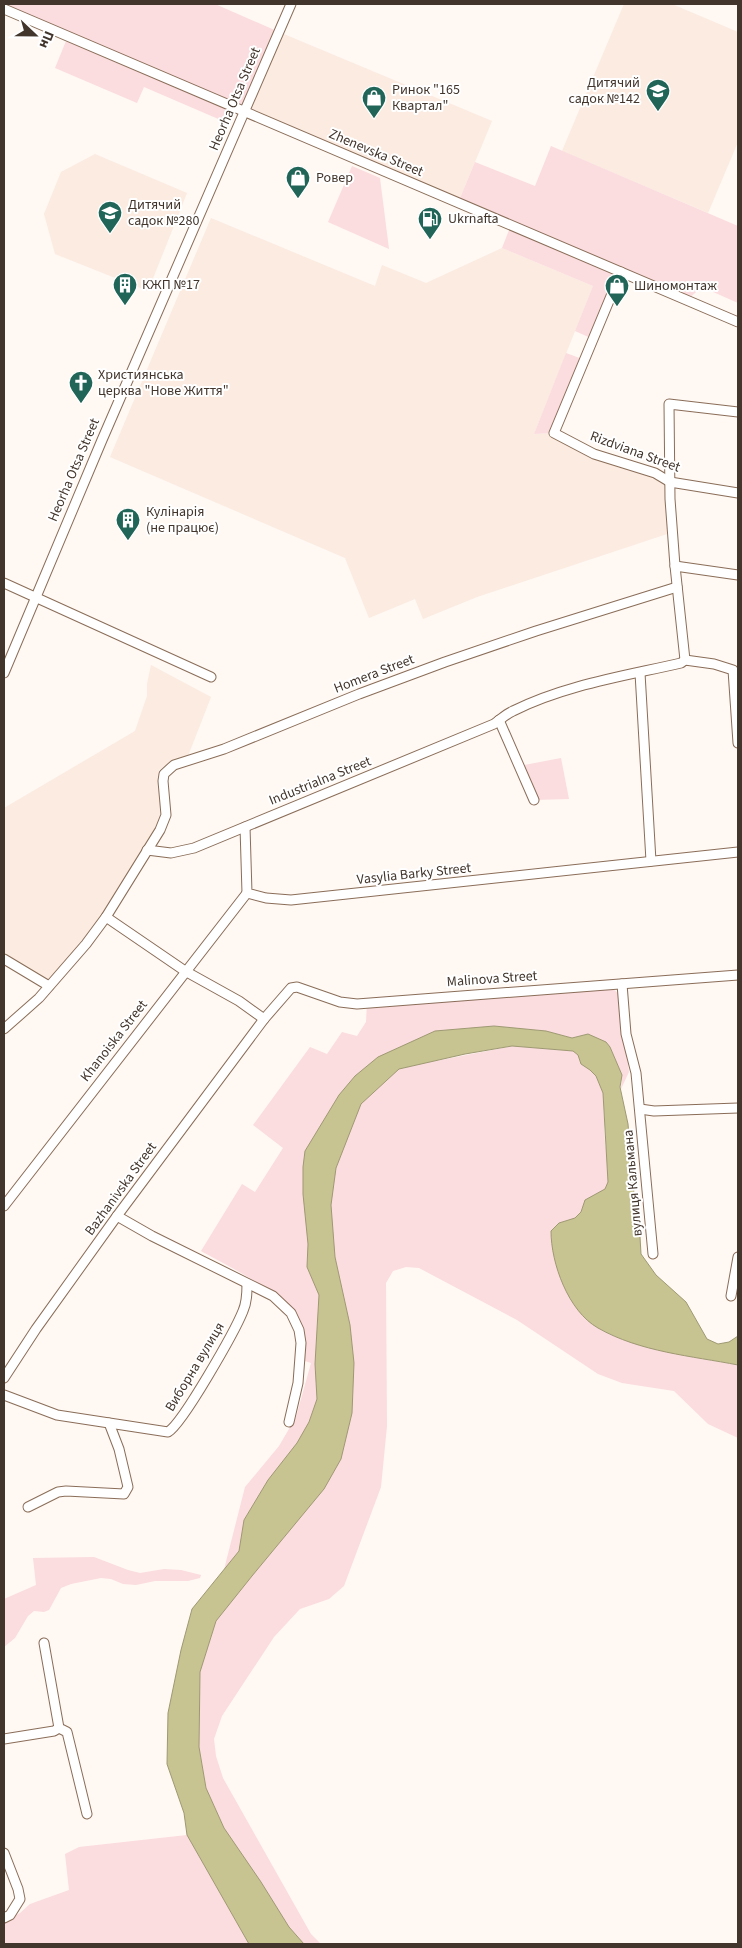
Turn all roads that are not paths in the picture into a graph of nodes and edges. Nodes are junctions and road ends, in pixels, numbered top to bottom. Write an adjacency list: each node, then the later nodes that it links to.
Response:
1 (291, 4): 3 (street, Heorha Otsa Street)
2 (4, 9): 3 (street, Zhenevska Street)
3 (245, 112): 4 (street, Zhenevska Street); 13 (street, Heorha Otsa Street)
4 (621, 272): 5 (street, Zhenevska Street); 7 (street, Rizdviana Street)
5 (738, 322)
6 (738, 412): 7 (street)
7 (670, 482): 8 (street, Rizdviana Street); 9 (street)
8 (738, 493)
9 (675, 566): 10 (street); 12 (street)
10 (738, 575)
11 (4, 583): 13 (street)
12 (677, 587): 14 (street); 23 (street, Homera Street)
13 (36, 598): 16 (street, Heorha Otsa Street); 18 (street)
14 (685, 660): 15 (street, Industrialna Street); 17 (street, Industrialna Street)
15 (736, 670): 20 (street, Industrialna Street)
16 (4, 673)
17 (640, 673): 19 (street, Industrialna Street); 25 (street)
18 (210, 678)
19 (500, 720): 21 (street); 22 (street, Industrialna Street)
20 (738, 743)
21 (534, 800)
22 (245, 826): 23 (street, Industrialna Street); 26 (street)
23 (148, 850): 27 (street)
24 (738, 852): 25 (street, Vasylia Barky Street)
25 (651, 861): 26 (street, Vasylia Barky Street)
26 (247, 893): 29 (street, Khanoiska Street)
27 (106, 918): 29 (street); 32 (street)
28 (4, 959): 32 (street)
29 (184, 971): 33 (street); 37 (street, Khanoiska Street)
30 (738, 975): 31 (street, Malinova Street)
31 (622, 984): 33 (street, Malinova Street); 35 (street, вулиця Кальмана)
32 (49, 986): 34 (street)
33 (264, 1019): 38 (street, Bazhanivska Street)
34 (4, 1029)
35 (640, 1108): 36 (street); 39 (street, вулиця Кальмана)
36 (738, 1108)
37 (4, 1206)
38 (117, 1216): 41 (street); 43 (street, Bazhanivska Street)
39 (653, 1254)
40 (738, 1257): 42 (street)
41 (247, 1284): 45 (street); 46 (street, Виборна вулиця)
42 (731, 1296)
43 (4, 1378)
44 (4, 1395): 46 (street, Виборна вулиця)
45 (289, 1422)
46 (109, 1423): 47 (street)
47 (28, 1507)
48 (44, 1643): 49 (street)
49 (59, 1728): 50 (street); 51 (street)
50 (4, 1739)
51 (87, 1814)
52 (4, 1853): 53 (street)
53 (4, 1918)

